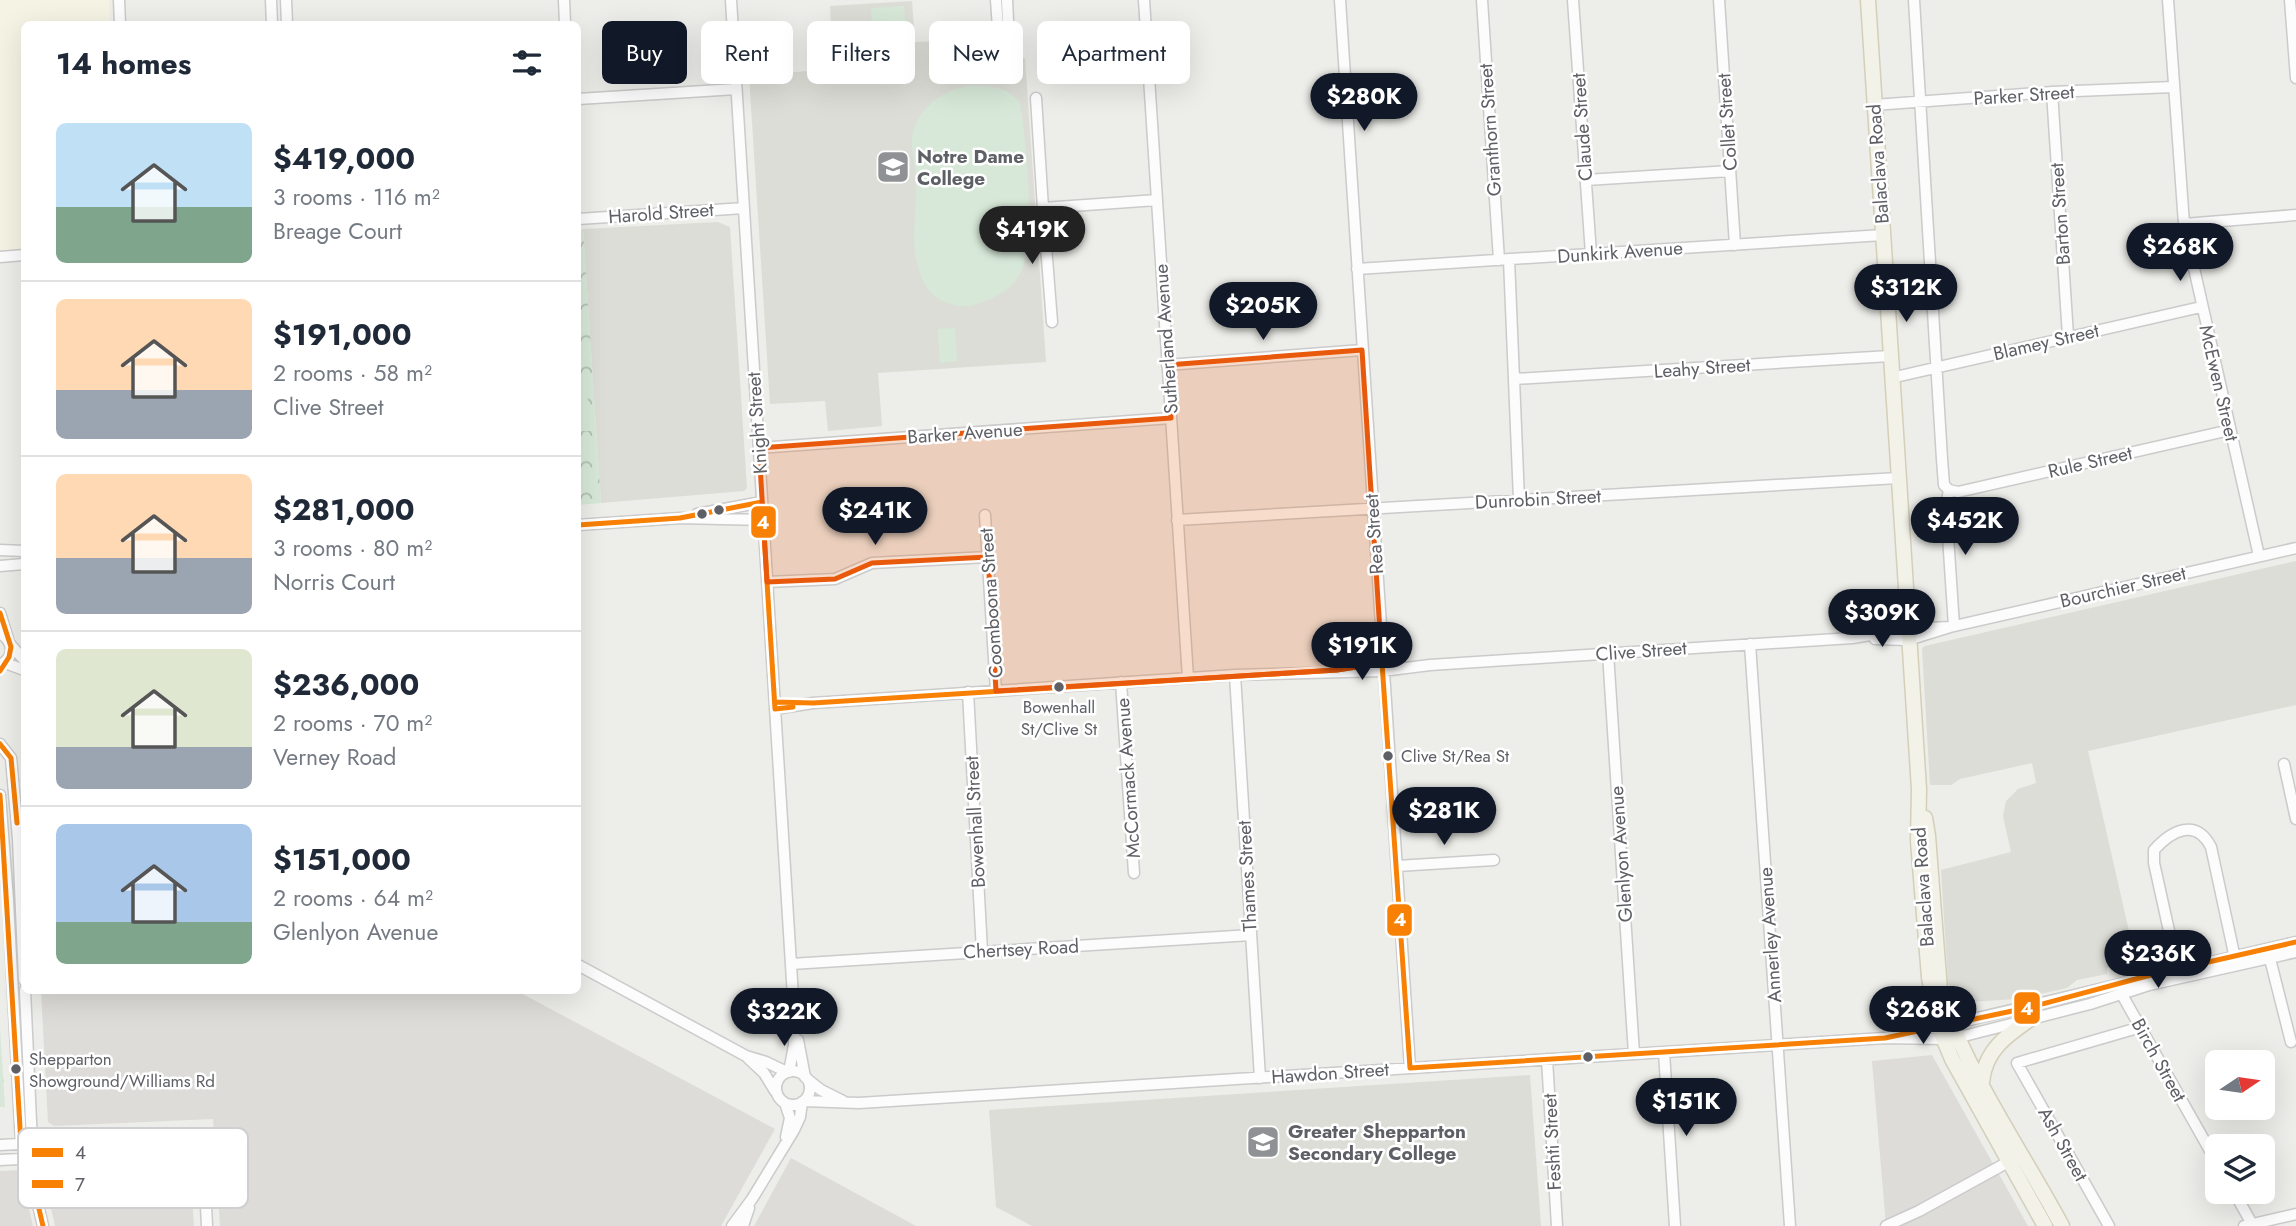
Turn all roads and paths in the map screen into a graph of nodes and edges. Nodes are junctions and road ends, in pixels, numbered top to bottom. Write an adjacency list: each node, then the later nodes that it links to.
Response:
1 (119, 0): 17 (street)
2 (271, 0): 18 (street)
3 (286, 0): 19 (street)
4 (564, 0): 20 (street)
5 (731, 0): 23 (street, Knight Street)
6 (996, 0): 7 (street)
7 (1007, 0)
8 (1143, 0): 31 (street, Sutherland Avenue)
9 (1340, 0): 43 (street, Rea Street)
10 (1482, 0): 42 (street, Granthorn Street)
11 (1573, 0): 30 (street, Claude Street)
12 (1719, 0): 29 (street, Collet Street)
13 (1868, 0): 28 (main road, Balaclava Road)
14 (1914, 0): 27 (street)
15 (2168, 0): 22 (street, McEwen Street)
16 (2290, 0): 21 (street)
17 (120, 21)
18 (272, 21)
19 (287, 21)
20 (565, 21)
21 (2296, 78)
22 (2173, 87): 24 (street, Parker Street); 36 (street, McEwen Street)
23 (736, 89): 26 (street); 32 (street, Knight Street)
24 (2052, 92): 27 (street, Parker Street); 46 (street, Barton Street)
25 (1035, 98): 33 (street)
26 (581, 99)
27 (1921, 102): 28 (street, Parker Street); 50 (street)
28 (1874, 105): 37 (main road, Balaclava Road)
29 (1730, 171): 30 (street); 38 (street, Collet Street)
30 (1586, 180): 39 (street, Claude Street)
31 (1157, 200): 33 (street); 49 (street, Sutherland Avenue)
32 (744, 208): 35 (street, Harold Street); 55 (street, Knight Street)
33 (1044, 208): 45 (street)
34 (2296, 215): 36 (street)
35 (581, 219)
36 (2184, 225): 44 (street, McEwen Street)
37 (1883, 235): 38 (street, Dunkirk Avenue); 48 (main road, Balaclava Road)
38 (1735, 245): 39 (street, Dunkirk Avenue)
39 (1591, 254): 42 (street, Dunkirk Avenue)
40 (21, 255): 41 (street)
41 (0, 257)
42 (1504, 259): 43 (street, Dunkirk Avenue); 52 (street, Granthorn Street)
43 (1357, 269): 47 (street, Rea Street)
44 (2201, 307): 46 (street, Blamey Street); 54 (street, McEwen Street)
45 (1052, 322)
46 (2068, 336): 50 (street, Blamey Street)
47 (1362, 350): 49 (street); 60 (street, Rea Street)
48 (1890, 356): 51 (main road, Balaclava Road); 52 (street, Leahy Street)
49 (1167, 365): 53 (street, Sutherland Avenue)
50 (1936, 369): 51 (street, Blamey Street); 57 (street)
51 (1891, 378): 56 (main road, Balaclava Road)
52 (1514, 380): 58 (street, Granthorn Street)
53 (1171, 418): 55 (street, Barker Avenue); 64 (street, Sutherland Avenue)
54 (2230, 430): 57 (street, Rule Street); 69 (street, McEwen Street)
55 (759, 449): 59 (street, Knight Street)
56 (1898, 478): 58 (street, Dunrobin Street); 76 (main road, Balaclava Road)
57 (1949, 491): 75 (street)
58 (1519, 500): 60 (street, Dunrobin Street)
59 (762, 502): 62 (street); 63 (street, Knight Street)
60 (1372, 508): 64 (street, Dunrobin Street); 82 (street, Rea Street)
61 (985, 515): 70 (street, Coomboona Street)
62 (680, 518): 63 (street); 65 (street)
63 (763, 520): 73 (street, Knight Street)
64 (1178, 520): 85 (street, Sutherland Avenue)
65 (581, 525)
66 (2296, 548): 69 (street, Bourchier Street)
67 (0, 550): 68 (street)
68 (21, 551)
69 (2259, 556): 75 (street, Bourchier Street)
70 (988, 557): 73 (street); 87 (street, Coomboona Street)
71 (21, 564): 72 (street)
72 (0, 566)
73 (767, 582): 89 (street, Knight Street)
74 (0, 613): 77 (street)
75 (1952, 627): 76 (street, Bourchier Street)
76 (1908, 634): 78 (street, Clive Street); 92 (main road, Balaclava Road)
77 (6, 639): 80 (street); 81 (street)
78 (1750, 644): 79 (street, Clive Street); 117 (street, Annerley Avenue)
79 (1608, 653): 82 (street, Clive Street); 119 (street, Glenlyon Avenue)
80 (21, 656)
81 (2, 666): 83 (street)
82 (1382, 667): 84 (street, Clive Street); 96 (street, Rea Street)
83 (21, 669)
84 (1235, 675): 85 (street, Clive Street); 99 (street, Thames Street)
85 (1188, 678): 86 (street, Clive Street)
86 (1121, 682): 87 (street, Clive Street); 97 (street, McCormack Avenue)
87 (996, 691): 88 (street, Clive Street)
88 (968, 692): 89 (street, Clive Street); 101 (street, Bowenhall Street)
89 (775, 706): 105 (street, Knight Street)
90 (0, 744): 98 (street)
91 (2284, 764): 94 (street)
92 (1919, 789): 112 (main road, Balaclava Road); 114 (main road, Balaclava Road)
93 (0, 795): 130 (street)
94 (2296, 819)
95 (1494, 860): 96 (street)
96 (1396, 866): 122 (street, Rea Street)
97 (1134, 873)
98 (21, 910)
99 (1251, 935): 101 (street, Chertsey Road); 125 (street, Thames Street)
100 (2296, 942): 103 (street)
101 (982, 951): 105 (street, Chertsey Road)
102 (2296, 952): 103 (street)
103 (2269, 953): 104 (street); 116 (street)
104 (2235, 961): 107 (street); 107 (street)
105 (791, 964): 110 (street, Knight Street)
106 (581, 967): 120 (street)
107 (2179, 974): 108 (street, Hawdon Street); 112 (street, Hawdon Street)
108 (2121, 993): 111 (street, Hawdon Street); 113 (street, Birch Street)
109 (25, 994): 131 (street)
110 (794, 1013): 123 (street, Knight Street); 124 (street, Knight Street)
111 (2032, 1018): 115 (street, Hawdon Street); 126 (main road)
112 (1953, 1023): 114 (street, Hawdon Street); 115 (main road, Balaclava Road)
113 (2141, 1027): 132 (street, Birch Street); 155 (street, Ash Street)
114 (1941, 1033): 115 (street, Hawdon Street); 117 (street, Hawdon Street); 138 (main road, Balaclava Road)
115 (1960, 1037): 126 (main road, Balaclava Road)
116 (2291, 1042)
117 (1777, 1045): 118 (street, Hawdon Street); 151 (street, Annerley Avenue)
118 (1664, 1052): 119 (street, Hawdon Street); 150 (street)
119 (1634, 1054): 121 (street, Hawdon Street)
120 (746, 1056): 123 (street); 127 (street)
121 (1547, 1059): 122 (street, Hawdon Street); 149 (street, Feshti Street)
122 (1410, 1068): 125 (street, Hawdon Street)
123 (788, 1072): 124 (street); 127 (street)
124 (806, 1078): 128 (street); 129 (street, Hawdon Street)
125 (1260, 1078): 129 (street, Hawdon Street)
126 (1982, 1082): 154 (main road, Balaclava Road)
127 (782, 1100): 128 (street); 135 (street)
128 (803, 1101): 129 (street, Hawdon Street); 135 (street)
129 (859, 1103)
130 (25, 1128)
131 (26, 1128)
132 (2205, 1142)
133 (18, 1144): 134 (street)
134 (0, 1145)
135 (781, 1149): 139 (street)
136 (18, 1159): 137 (street)
137 (0, 1160)
138 (2010, 1161): 152 (street); 153 (main road, Balaclava Road)
139 (752, 1199): 147 (street); 148 (street)
140 (2239, 1204): 144 (street)
141 (39, 1208): 145 (street)
142 (207, 1208): 146 (street)
143 (2296, 1214): 144 (street)
144 (2248, 1225)
145 (43, 1226)
146 (208, 1226)
147 (732, 1226)
148 (743, 1226)
149 (1557, 1226)
150 (1675, 1226)
151 (1790, 1226)
152 (1886, 1226)
153 (2045, 1226)
154 (2062, 1226)
155 (2109, 1226)

